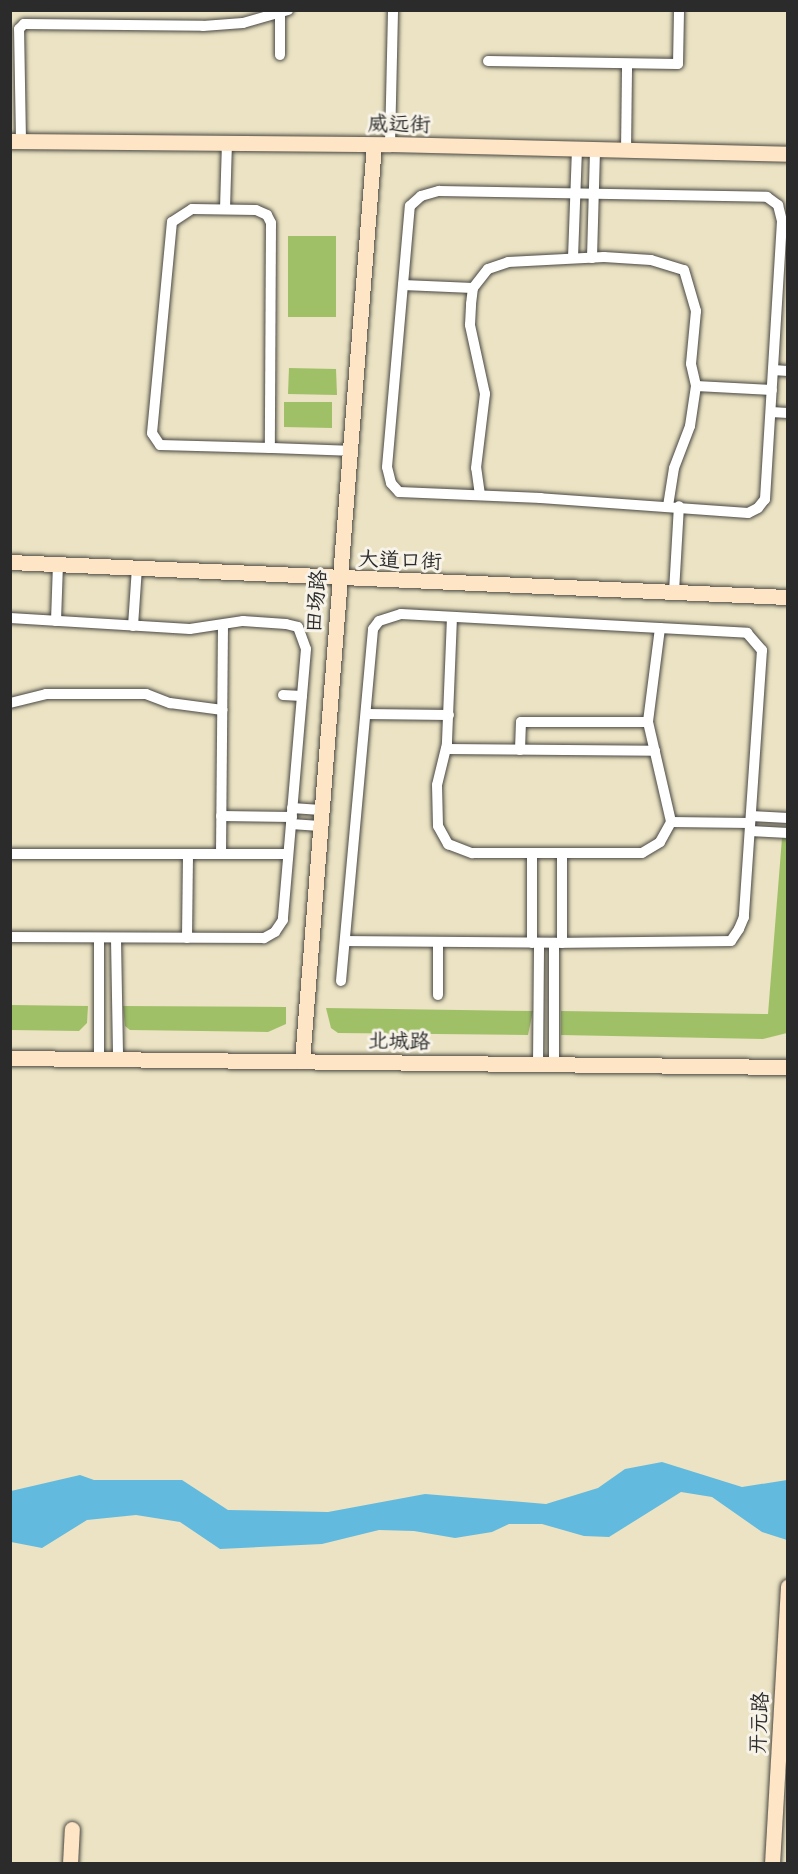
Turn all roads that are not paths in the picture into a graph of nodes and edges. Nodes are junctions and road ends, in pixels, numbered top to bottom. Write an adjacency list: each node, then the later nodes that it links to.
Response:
1 (393, 10): 9 (street)
2 (679, 10): 6 (street)
3 (284, 12): 4 (street); 7 (street)
4 (280, 55)
5 (489, 61): 6 (street)
6 (627, 64): 12 (street)
7 (16, 141): 8 (street, 威远街)
8 (227, 143): 9 (street, 威远街); 16 (street)
9 (382, 144): 10 (street, 威远街); 28 (street, 田场路)
10 (577, 150): 11 (street, 威远街); 14 (street)
11 (595, 151): 12 (street, 威远街); 15 (street)
12 (626, 152): 13 (street, 威远街)
13 (788, 154)
14 (575, 193): 15 (street); 17 (street); 19 (street)
15 (592, 193): 18 (street); 21 (street)
16 (225, 209): 27 (street); 27 (street)
17 (573, 258): 18 (street); 20 (street)
18 (592, 258): 23 (street)
19 (403, 285): 20 (street); 29 (street)
20 (473, 288): 29 (street)
21 (773, 370): 22 (street); 24 (street)
22 (788, 371)
23 (696, 386): 24 (street); 30 (street)
24 (772, 390): 25 (street)
25 (771, 412): 26 (street); 30 (street)
26 (788, 413)
27 (270, 448): 28 (street)
28 (350, 451): 34 (street, 田场路)
29 (480, 495): 30 (street)
30 (673, 506): 35 (street)
31 (10, 562): 32 (street, 大道口街)
32 (58, 564): 33 (street, 大道口街); 39 (street)
33 (137, 568): 34 (street, 大道口街); 41 (street)
34 (339, 579): 35 (street, 大道口街); 53 (street, 田场路)
35 (674, 592): 36 (street, 大道口街)
36 (788, 597)
37 (452, 617): 42 (street); 47 (street); 48 (street)
38 (10, 618): 39 (street)
39 (56, 621): 41 (street)
40 (224, 625): 41 (street); 44 (street); 46 (street)
41 (133, 626)
42 (660, 628): 49 (street); 58 (street)
43 (284, 695): 44 (street)
44 (302, 696): 55 (street)
45 (10, 703): 46 (street)
46 (223, 710): 54 (street)
47 (366, 714): 48 (street); 71 (street)
48 (450, 715): 50 (street)
49 (648, 722): 51 (street); 52 (street)
50 (446, 749): 51 (street); 61 (street)
51 (520, 750): 52 (street)
52 (655, 752): 57 (street)
53 (321, 810): 55 (street); 59 (street, 田场路)
54 (221, 816): 55 (street); 65 (street)
55 (292, 816): 59 (street); 66 (street)
56 (788, 818): 58 (street)
57 (671, 822): 58 (street); 62 (street)
58 (750, 824): 60 (street); 74 (street)
59 (320, 826): 80 (street, 田场路)
60 (788, 832)
61 (532, 853): 62 (street); 73 (street)
62 (562, 853): 74 (street)
63 (10, 854): 64 (street)
64 (188, 854): 65 (street); 68 (street)
65 (221, 854): 66 (street)
66 (288, 854): 68 (street)
67 (10, 937): 69 (street)
68 (187, 938): 70 (street)
69 (99, 939): 70 (street); 78 (street)
70 (116, 939): 79 (street)
71 (345, 940): 72 (street); 75 (street)
72 (438, 942): 73 (street); 76 (street)
73 (536, 943): 74 (street); 81 (street)
74 (558, 943): 82 (street)
75 (341, 981)
76 (438, 995)
77 (10, 1058): 78 (street, 北城路)
78 (99, 1059): 79 (street, 北城路)
79 (118, 1059): 80 (street, 北城路)
80 (302, 1061): 81 (street, 北城路)
81 (538, 1064): 82 (street, 北城路)
82 (554, 1064): 83 (street, 北城路)
83 (788, 1067)
84 (788, 1586): 87 (street, 开元路)
85 (72, 1829): 86 (street)
86 (70, 1863)
87 (772, 1863)

